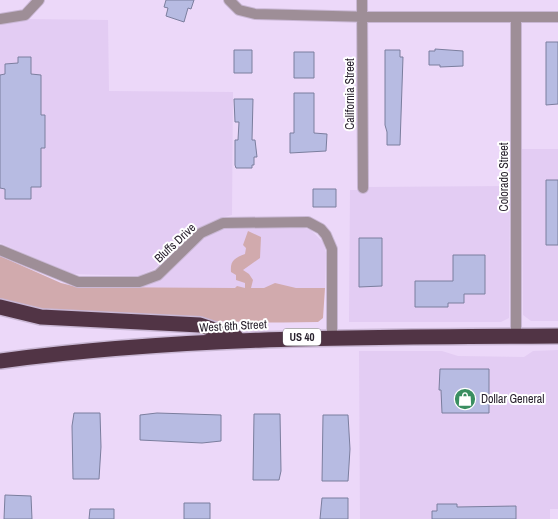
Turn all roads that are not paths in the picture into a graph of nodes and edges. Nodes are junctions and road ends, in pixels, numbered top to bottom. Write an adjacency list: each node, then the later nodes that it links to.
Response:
1 (39, 0): 7 (street)
2 (228, 0): 4 (street)
3 (362, 0): 4 (street, California Street)
4 (362, 17): 5 (street); 8 (street, California Street)
5 (516, 17): 6 (street); 12 (street, Colorado Street)
6 (558, 17)
7 (0, 19)
8 (363, 188)
9 (0, 250): 11 (street, Bluffs Drive)
10 (0, 308): 14 (highway)
11 (332, 336): 12 (highway, West 6th Street / US 40); 14 (highway, West 6th Street / US 40)
12 (516, 336): 13 (highway, West 6th Street / US 40)
13 (558, 336)
14 (244, 340): 15 (highway, West 6th Street / US 40)
15 (0, 361)

